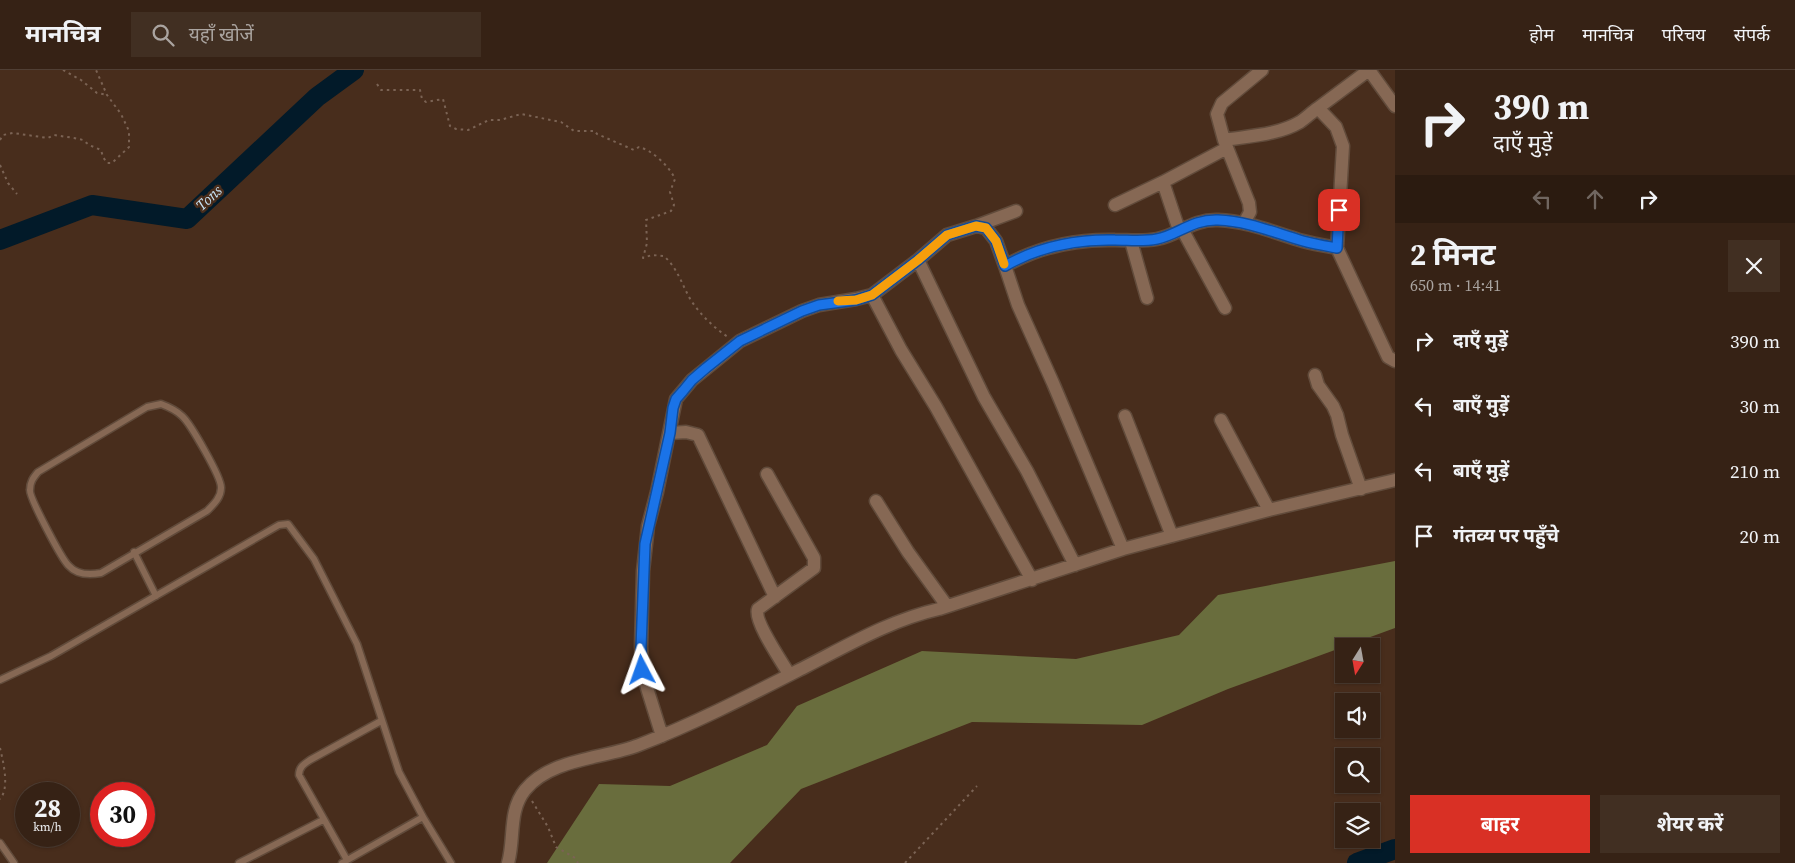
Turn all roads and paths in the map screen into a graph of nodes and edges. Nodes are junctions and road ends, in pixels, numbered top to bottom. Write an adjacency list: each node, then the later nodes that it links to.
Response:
1 (63, 70): 6 (path)
2 (96, 70): 6 (path)
3 (1262, 70): 10 (street)
4 (1369, 70): 7 (street); 8 (street)
5 (377, 84): 26 (path)
6 (107, 94): 9 (path)
7 (1395, 106)
8 (1318, 108): 10 (street); 20 (street)
9 (0, 140)
10 (1226, 144): 12 (street); 16 (street)
11 (0, 165): 13 (path)
12 (1163, 182): 14 (street); 18 (street)
13 (17, 194)
14 (1114, 205)
15 (1016, 211): 17 (street)
16 (1244, 223): 18 (street); 20 (street)
17 (976, 226): 21 (street); 22 (street)
18 (1180, 230): 19 (street); 25 (street)
19 (1131, 241): 22 (street); 24 (street)
20 (1337, 248): 27 (street)
21 (918, 260): 23 (street); 40 (street)
22 (1005, 266): 38 (street)
23 (872, 295): 26 (street); 41 (street)
24 (1147, 298)
25 (1225, 308)
26 (740, 341): 31 (street)
27 (1395, 361)
28 (1315, 374): 34 (street)
29 (1125, 416): 37 (street)
30 (1221, 420): 36 (street)
31 (670, 433): 43 (street); 48 (street)
32 (767, 474): 43 (street)
33 (1395, 480): 34 (street)
34 (1361, 488): 36 (street)
35 (876, 501): 44 (street)
36 (1269, 510): 37 (street)
37 (1172, 536): 38 (street)
38 (1123, 549): 40 (street)
39 (134, 552): 39 (lane); 42 (lane)
40 (1075, 565): 41 (street)
41 (1032, 580): 44 (street)
42 (156, 596): 46 (lane); 47 (lane)
43 (775, 598): 45 (street)
44 (947, 606): 45 (street)
45 (788, 674): 48 (street)
46 (0, 680)
47 (381, 721): 53 (lane); 54 (lane)
48 (662, 736): 51 (street)
49 (0, 748): 52 (path)
50 (977, 786): 62 (path)
51 (524, 790): 60 (street); 61 (path)
52 (0, 799)
53 (423, 817): 56 (lane); 59 (lane)
54 (323, 820): 56 (lane); 58 (lane)
55 (0, 843): 57 (lane)
56 (345, 862)
57 (14, 863)
58 (240, 863)
59 (450, 863)
60 (508, 863)
61 (578, 863)
62 (905, 863)

